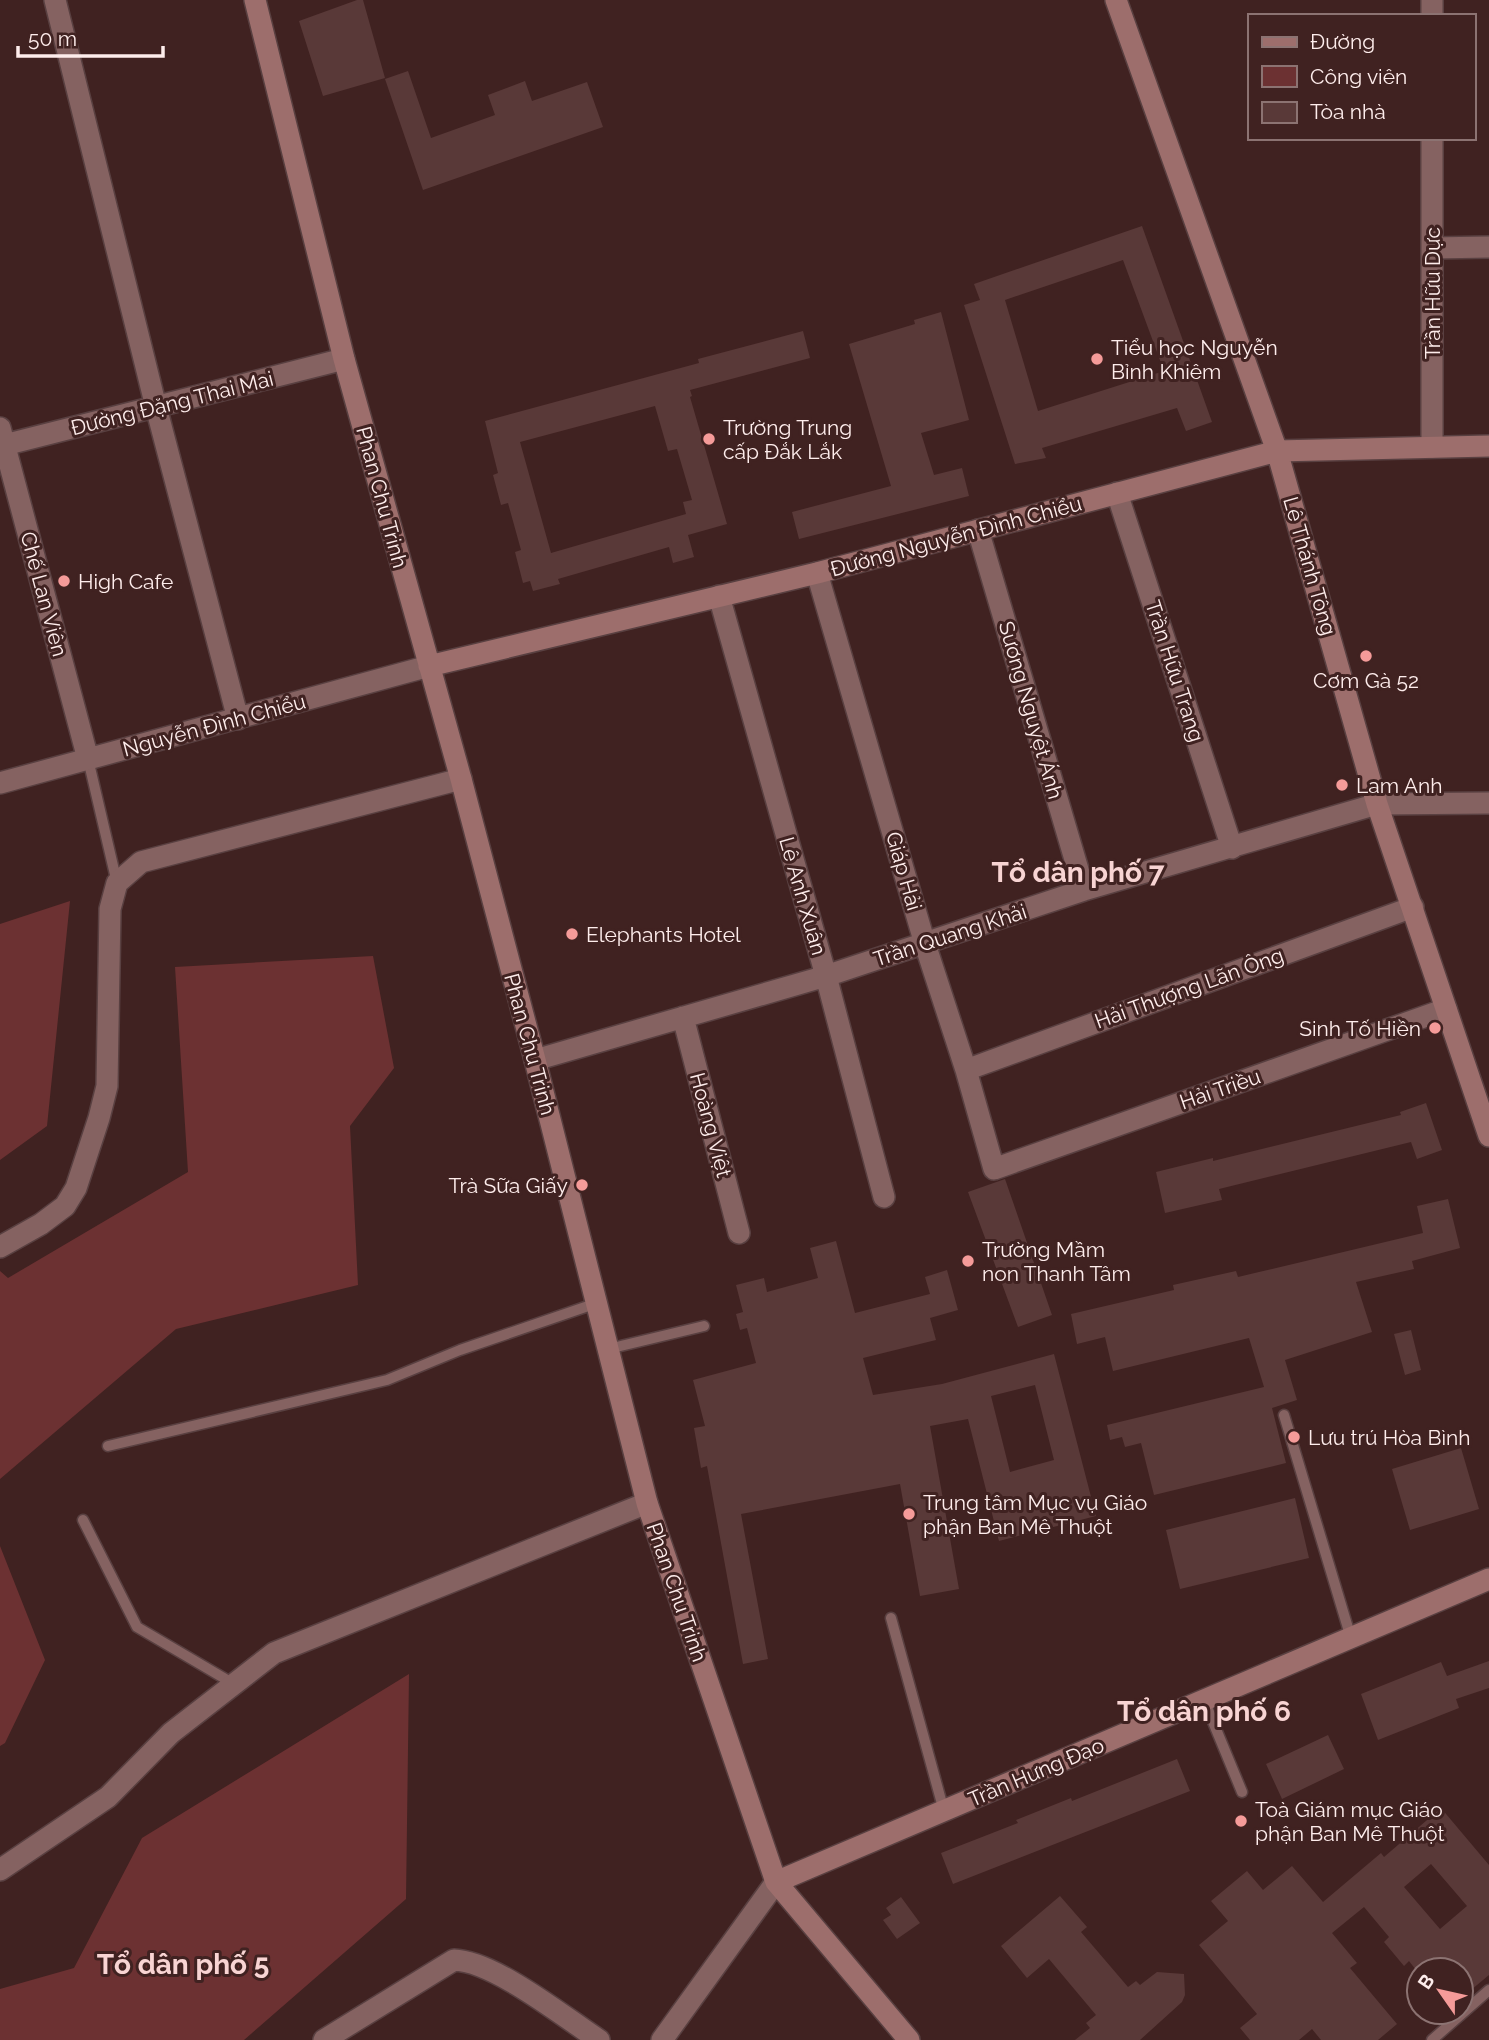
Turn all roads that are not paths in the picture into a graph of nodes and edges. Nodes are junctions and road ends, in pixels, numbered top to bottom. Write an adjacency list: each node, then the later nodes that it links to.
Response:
1 (55, 0): 8 (street)
2 (255, 0): 7 (main road, Phan Chu Trinh)
3 (1116, 0): 12 (main road, Lê Thánh Tông)
4 (1432, 140): 6 (street, Trần Hữu Dực)
5 (1489, 247): 6 (street)
6 (1432, 248): 11 (street, Trần Hữu Dực)
7 (344, 359): 8 (street, Đường Đặng Thai Mai); 17 (main road, Phan Chu Trinh)
8 (156, 407): 9 (street, Đường Đặng Thai Mai); 18 (street)
9 (1, 440): 19 (street, Chế Lan Viên)
10 (1489, 446): 11 (main road, Đường Nguyễn Đình Chiểu)
11 (1432, 447): 12 (main road, Đường Nguyễn Đình Chiểu)
12 (1277, 451): 13 (main road, Đường Nguyễn Đình Chiểu); 23 (main road, Lê Thánh Tông)
13 (1117, 493): 14 (main road, Đường Nguyễn Đình Chiểu); 24 (street, Trần Hữu Trang)
14 (978, 530): 15 (main road, Đường Nguyễn Đình Chiểu); 26 (street, Sương Nguyệt Ánh)
15 (817, 573): 16 (main road, Đường Nguyễn Đình Chiểu); 28 (street, Giáp Hải)
16 (719, 596): 17 (main road, Đường Nguyễn Đình Chiểu); 29 (street, Lê Anh Xuân)
17 (429, 666): 18 (street, Nguyễn Đình Chiểu); 20 (main road, Phan Chu Trinh)
18 (238, 719): 19 (street, Nguyễn Đình Chiểu)
19 (88, 759): 21 (street, Nguyễn Đình Chiểu); 25 (lane)
20 (461, 779): 25 (street); 32 (main road, Phan Chu Trinh)
21 (0, 783)
22 (1489, 803): 23 (street, Trần Quang Khải)
23 (1377, 804): 24 (street, Trần Quang Khải); 27 (main road, Lê Thánh Tông)
24 (1232, 848): 26 (street, Trần Quang Khải)
25 (117, 883): 38 (street)
26 (1084, 890): 28 (street, Trần Quang Khải)
27 (1413, 906): 30 (main road, Lê Thánh Tông); 33 (street, Hải Thượng Lãn Ông)
28 (925, 944): 29 (street, Trần Quang Khải); 33 (street, Giáp Hải)
29 (826, 976): 31 (street, Trần Quang Khải); 36 (street, Lê Anh Xuân)
30 (1446, 1009): 34 (main road, Lê Thánh Tông); 35 (street, Hải Triều)
31 (683, 1017): 32 (street, Trần Quang Khải); 37 (street, Hoàng Việt)
32 (535, 1060): 39 (main road, Phan Chu Trinh)
33 (966, 1070): 35 (street, Giáp Hải)
34 (1489, 1136)
35 (994, 1169)
36 (884, 1197)
37 (739, 1233)
38 (0, 1247)
39 (597, 1303): 41 (main road, Phan Chu Trinh); 43 (lane)
40 (704, 1326): 41 (lane)
41 (608, 1349): 44 (main road, Phan Chu Trinh)
42 (1284, 1415): 48 (lane)
43 (108, 1446)
44 (647, 1503): 49 (street); 54 (main road, Phan Chu Trinh)
45 (83, 1520): 49 (lane)
46 (1489, 1578): 48 (main road, Trần Hưng Đạo)
47 (891, 1618): 52 (lane)
48 (1351, 1638): 50 (main road, Trần Hưng Đạo)
49 (234, 1685): 53 (street)
50 (1205, 1700): 51 (lane); 52 (main road, Trần Hưng Đạo)
51 (1242, 1792)
52 (944, 1811): 54 (main road, Trần Hưng Đạo)
53 (0, 1870)
54 (776, 1882): 58 (street); 59 (main road, Phan Chu Trinh)
55 (1489, 1990): 60 (lane)
56 (324, 2040): 57 (street)
57 (599, 2040)
58 (662, 2040)
59 (909, 2040)
60 (1432, 2040)

